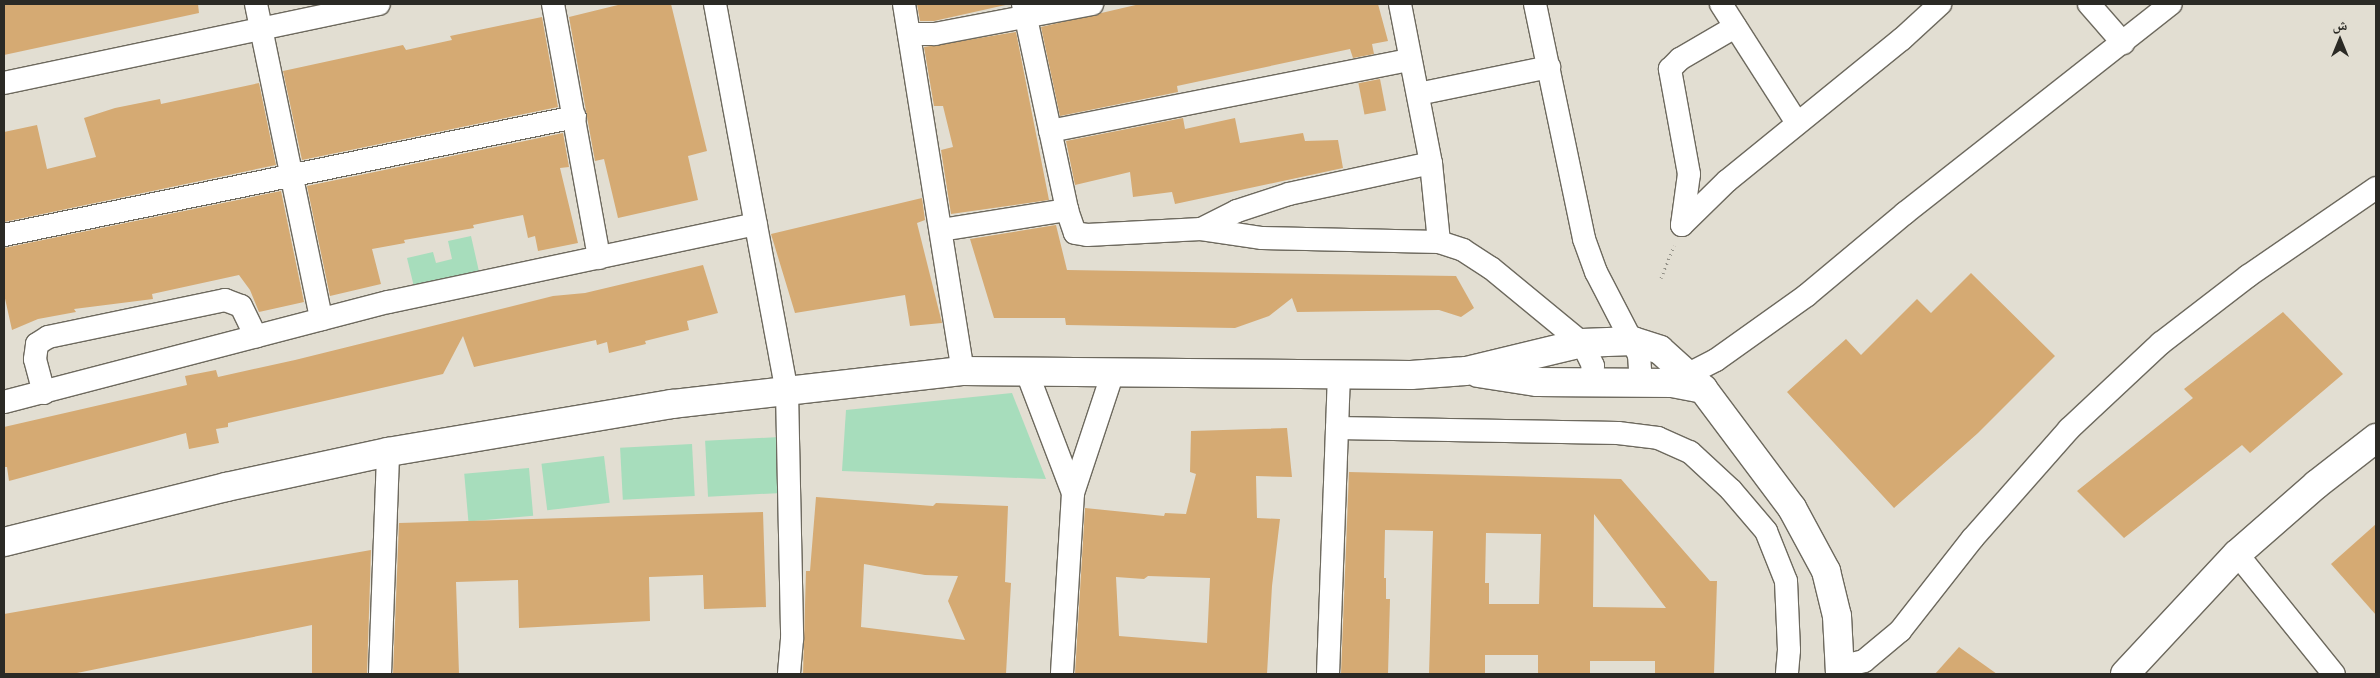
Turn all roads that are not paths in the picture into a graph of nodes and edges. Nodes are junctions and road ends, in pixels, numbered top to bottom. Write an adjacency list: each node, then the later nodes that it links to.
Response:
1 (256, 4): 15 (street)
2 (379, 4): 15 (street)
3 (553, 4): 22 (street)
4 (715, 4): 29 (street)
5 (904, 4): 16 (street)
6 (1092, 4): 13 (street)
7 (1400, 4): 18 (street)
8 (1535, 4): 19 (street)
9 (1721, 4): 14 (street)
10 (1939, 4): 23 (street)
11 (2089, 4): 17 (street)
12 (2171, 4): 17 (street)
13 (1024, 10): 16 (street); 24 (street)
14 (1735, 27): 23 (street); 23 (street)
15 (261, 28): 20 (street); 26 (street)
16 (909, 34): 30 (street)
17 (2123, 43): 44 (street)
18 (1410, 60): 21 (street); 24 (street)
19 (1549, 67): 21 (street); 37 (street)
20 (4, 83)
21 (1418, 94): 25 (street)
22 (575, 117): 26 (street); 34 (street)
23 (1797, 124)
24 (1050, 131): 28 (street)
25 (1431, 163): 31 (street); 33 (street)
26 (290, 176): 32 (street); 35 (street)
27 (2376, 188): 56 (street)
28 (1067, 210): 30 (street); 31 (street)
29 (756, 224): 34 (street); 47 (street)
30 (941, 230): 40 (street)
31 (1201, 230): 33 (street)
32 (4, 235)
33 (1439, 242): 38 (street)
34 (599, 258): 35 (street)
35 (321, 319): 36 (street)
36 (256, 337): 48 (street); 48 (street)
37 (1634, 341): 38 (street); 44 (street); 46 (street)
38 (1582, 343): 41 (street); 45 (street)
39 (1026, 370): 40 (street); 42 (street); 53 (street)
40 (963, 371): 47 (street)
41 (1466, 371): 43 (street); 45 (street)
42 (1113, 372): 43 (street); 53 (street)
43 (1339, 375): 50 (street)
44 (1688, 382): 46 (street); 56 (street)
45 (1590, 383): 46 (street)
46 (1641, 384)
47 (787, 391): 52 (street); 58 (street)
48 (44, 393): 49 (street)
49 (4, 402)
50 (1338, 428): 60 (street); 61 (street)
51 (2376, 438): 55 (street)
52 (388, 452): 54 (street); 57 (street)
53 (1073, 493): 59 (street)
54 (4, 542)
55 (2237, 554): 62 (street); 63 (street)
56 (1840, 670)
57 (380, 674)
58 (790, 674)
59 (1062, 674)
60 (1328, 674)
61 (1787, 674)
62 (2125, 674)
63 (2334, 674)

